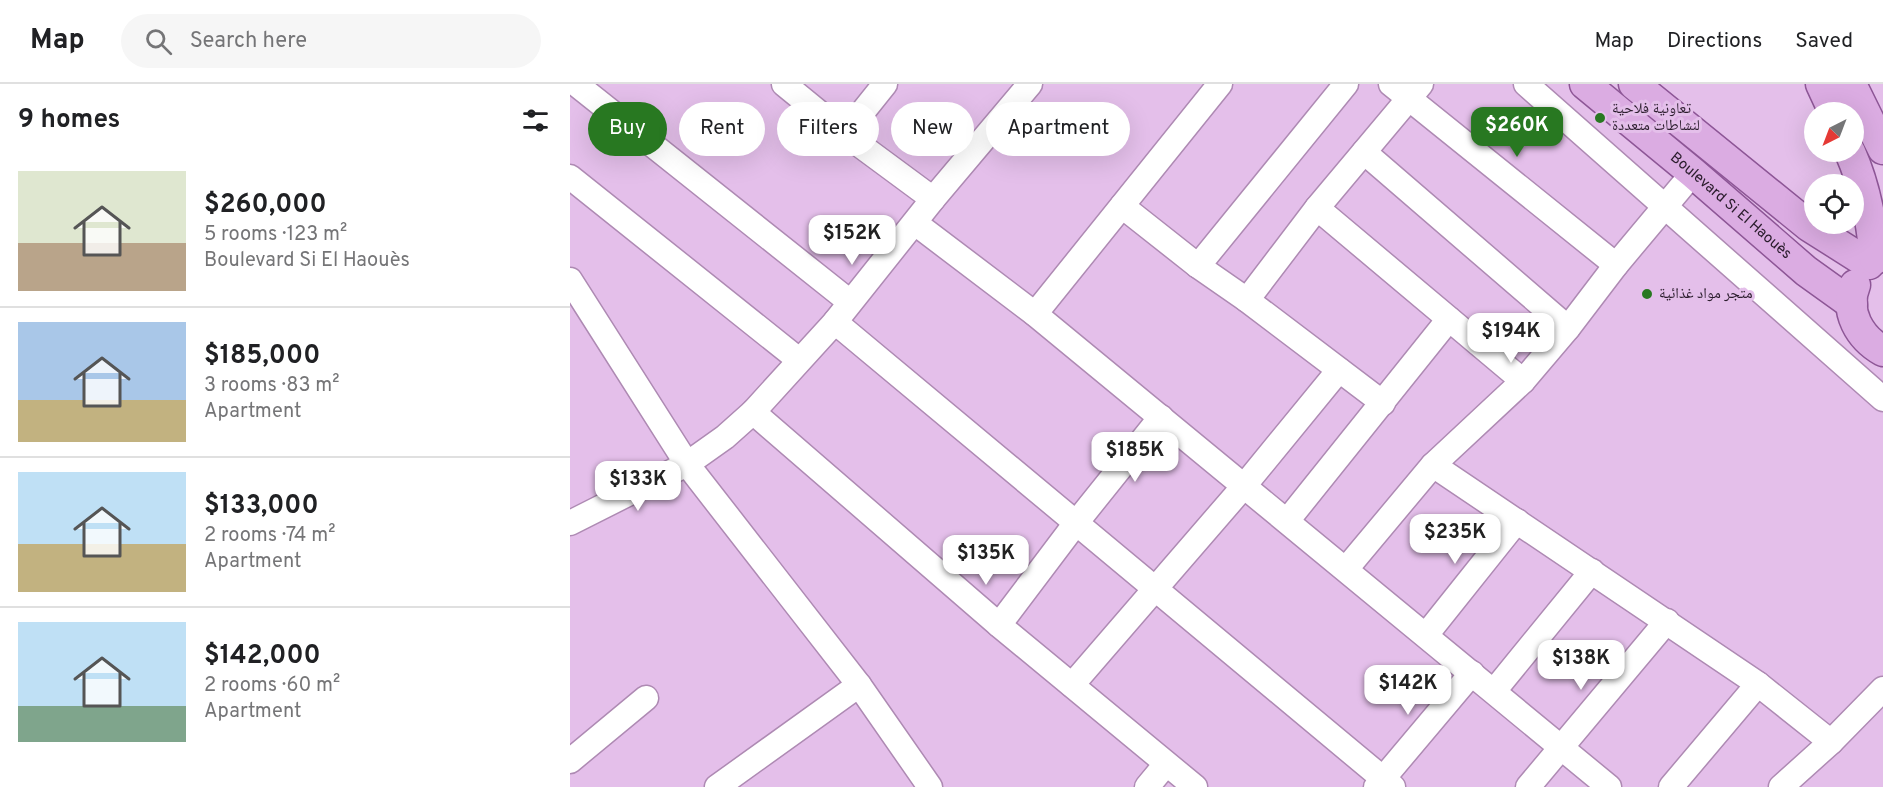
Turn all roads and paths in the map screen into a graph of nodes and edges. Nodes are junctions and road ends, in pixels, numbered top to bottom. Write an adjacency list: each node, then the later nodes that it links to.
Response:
1 (576, 84): 32 (street)
2 (784, 84): 13 (street)
3 (885, 84): 14 (street)
4 (1220, 84): 23 (street)
5 (1346, 84): 29 (street)
6 (1526, 84): 24 (street)
7 (1585, 84): 20 (main road, Boulevard Si El Haouès)
8 (1634, 84): 27 (main road, Boulevard Si El Haouès)
9 (1821, 84): 15 (main road)
10 (1851, 84): 16 (main road)
11 (1018, 88): 22 (street)
12 (1407, 88): 17 (street); 28 (street)
13 (806, 102)
14 (871, 102)
15 (1829, 102)
16 (1883, 149)
17 (1364, 152): 25 (street); 37 (street)
18 (875, 156): 22 (street)
19 (1854, 162): 27 (main road)
20 (1694, 173): 24 (street); 33 (main road, Boulevard Si El Haouès)
21 (570, 177): 39 (street)
22 (933, 199): 26 (street)
23 (1122, 206): 29 (street); 34 (street)
24 (1665, 207): 28 (street); 42 (street)
25 (1317, 208): 31 (street); 35 (street)
26 (915, 223): 32 (street); 34 (street)
27 (1876, 259): 33 (main road)
28 (1616, 265): 37 (street)
29 (1198, 266): 31 (street)
30 (572, 288): 46 (street)
31 (1247, 300): 40 (street)
32 (850, 302): 36 (street)
33 (1852, 304): 38 (main road)
34 (1035, 314): 45 (street)
35 (1449, 319): 41 (street); 43 (street)
36 (835, 322): 39 (street); 52 (street)
37 (1568, 328): 41 (street)
38 (1883, 351)
39 (800, 360): 44 (street)
40 (1339, 370): 43 (street); 48 (street)
41 (1523, 381): 47 (street)
42 (1883, 399)
43 (1383, 403): 49 (street)
44 (753, 412): 46 (street); 57 (street)
45 (1161, 417): 48 (street); 52 (street)
46 (687, 464): 51 (street); 61 (street)
47 (1433, 465): 50 (street); 53 (street)
48 (1244, 486): 49 (street); 55 (street)
49 (1287, 521): 53 (street)
50 (1517, 521): 54 (street); 58 (street)
51 (570, 523)
52 (1076, 523): 55 (street); 57 (street)
53 (1346, 569): 58 (street)
54 (1592, 571): 56 (street); 64 (street)
55 (1155, 589): 62 (street); 70 (street)
56 (1666, 621): 60 (street); 67 (street)
57 (999, 625): 62 (street)
58 (1426, 635): 59 (street)
59 (1472, 673): 64 (street); 70 (street)
60 (1758, 684): 66 (street); 77 (street)
61 (859, 685): 71 (street); 72 (street)
62 (1072, 686): 69 (street)
63 (1883, 688): 66 (street)
64 (1494, 691): 67 (street)
65 (646, 698): 68 (street)
66 (1831, 742): 78 (street)
67 (1561, 747): 75 (street); 76 (street)
68 (570, 761)
69 (1166, 764): 73 (street); 74 (street)
70 (1384, 784)
71 (717, 787)
72 (930, 787)
73 (1147, 787)
74 (1194, 787)
75 (1528, 787)
76 (1609, 787)
77 (1671, 787)
78 (1781, 787)

